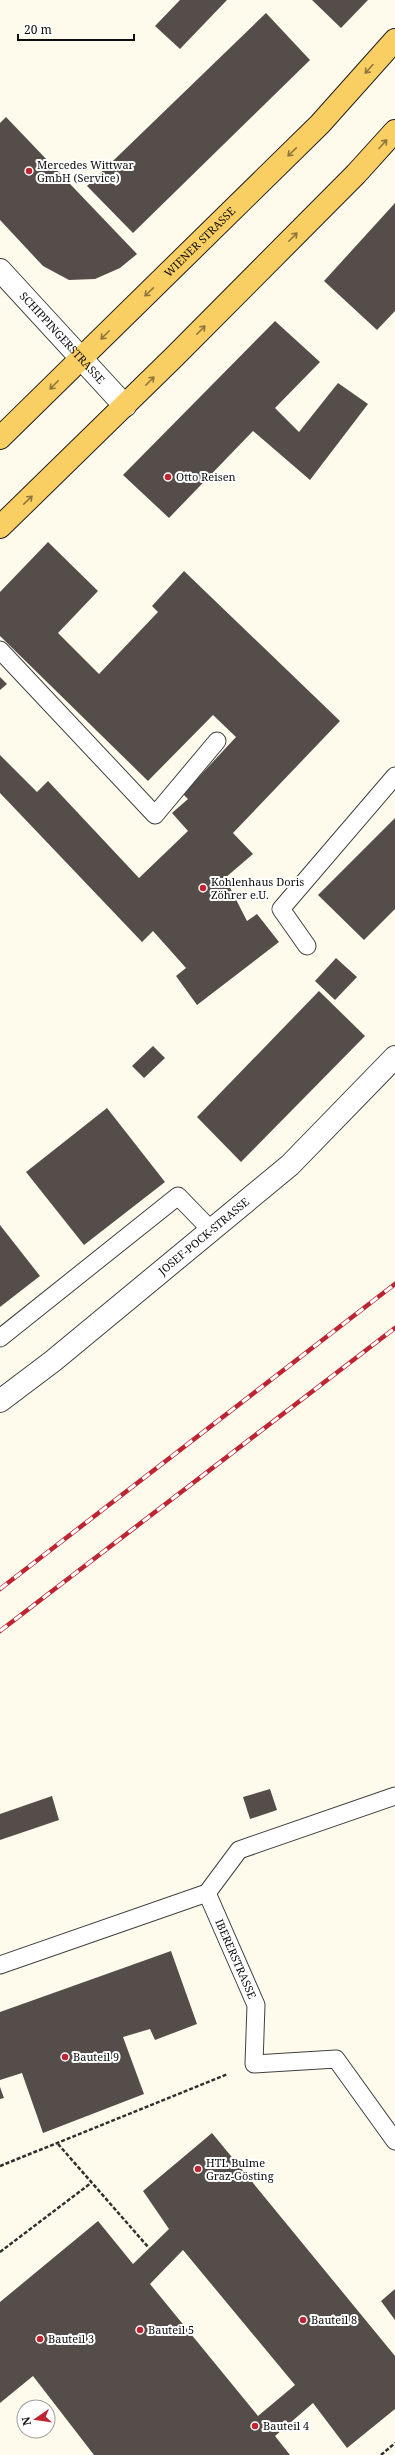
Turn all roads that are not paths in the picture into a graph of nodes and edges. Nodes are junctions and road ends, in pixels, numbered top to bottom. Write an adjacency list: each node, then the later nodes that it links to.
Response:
1 (395, 40): 4 (main road, WIENER STRASSE, one-way to 4)
2 (395, 131): 5 (main road, one-way to 2)
3 (0, 270): 4 (street, SCHIPPINGERSTRASSE)
4 (82, 358): 5 (street, SCHIPPINGERSTRASSE); 6 (main road, WIENER STRASSE, one-way to 6)
5 (125, 406): 7 (main road, one-way to 5)
6 (0, 438)
7 (0, 527)
8 (0, 650): 9 (lane)
9 (217, 741)
10 (395, 776): 11 (lane)
11 (307, 946)
12 (395, 1057): 13 (street, JOSEF-POCK-STRASSE)
13 (211, 1230): 14 (lane); 15 (street, JOSEF-POCK-STRASSE)
14 (0, 1338)
15 (0, 1401)
16 (395, 1796): 17 (lane)
17 (207, 1893): 18 (lane); 19 (lane, IBERERSTRASSE)
18 (0, 1966)
19 (395, 2141)

